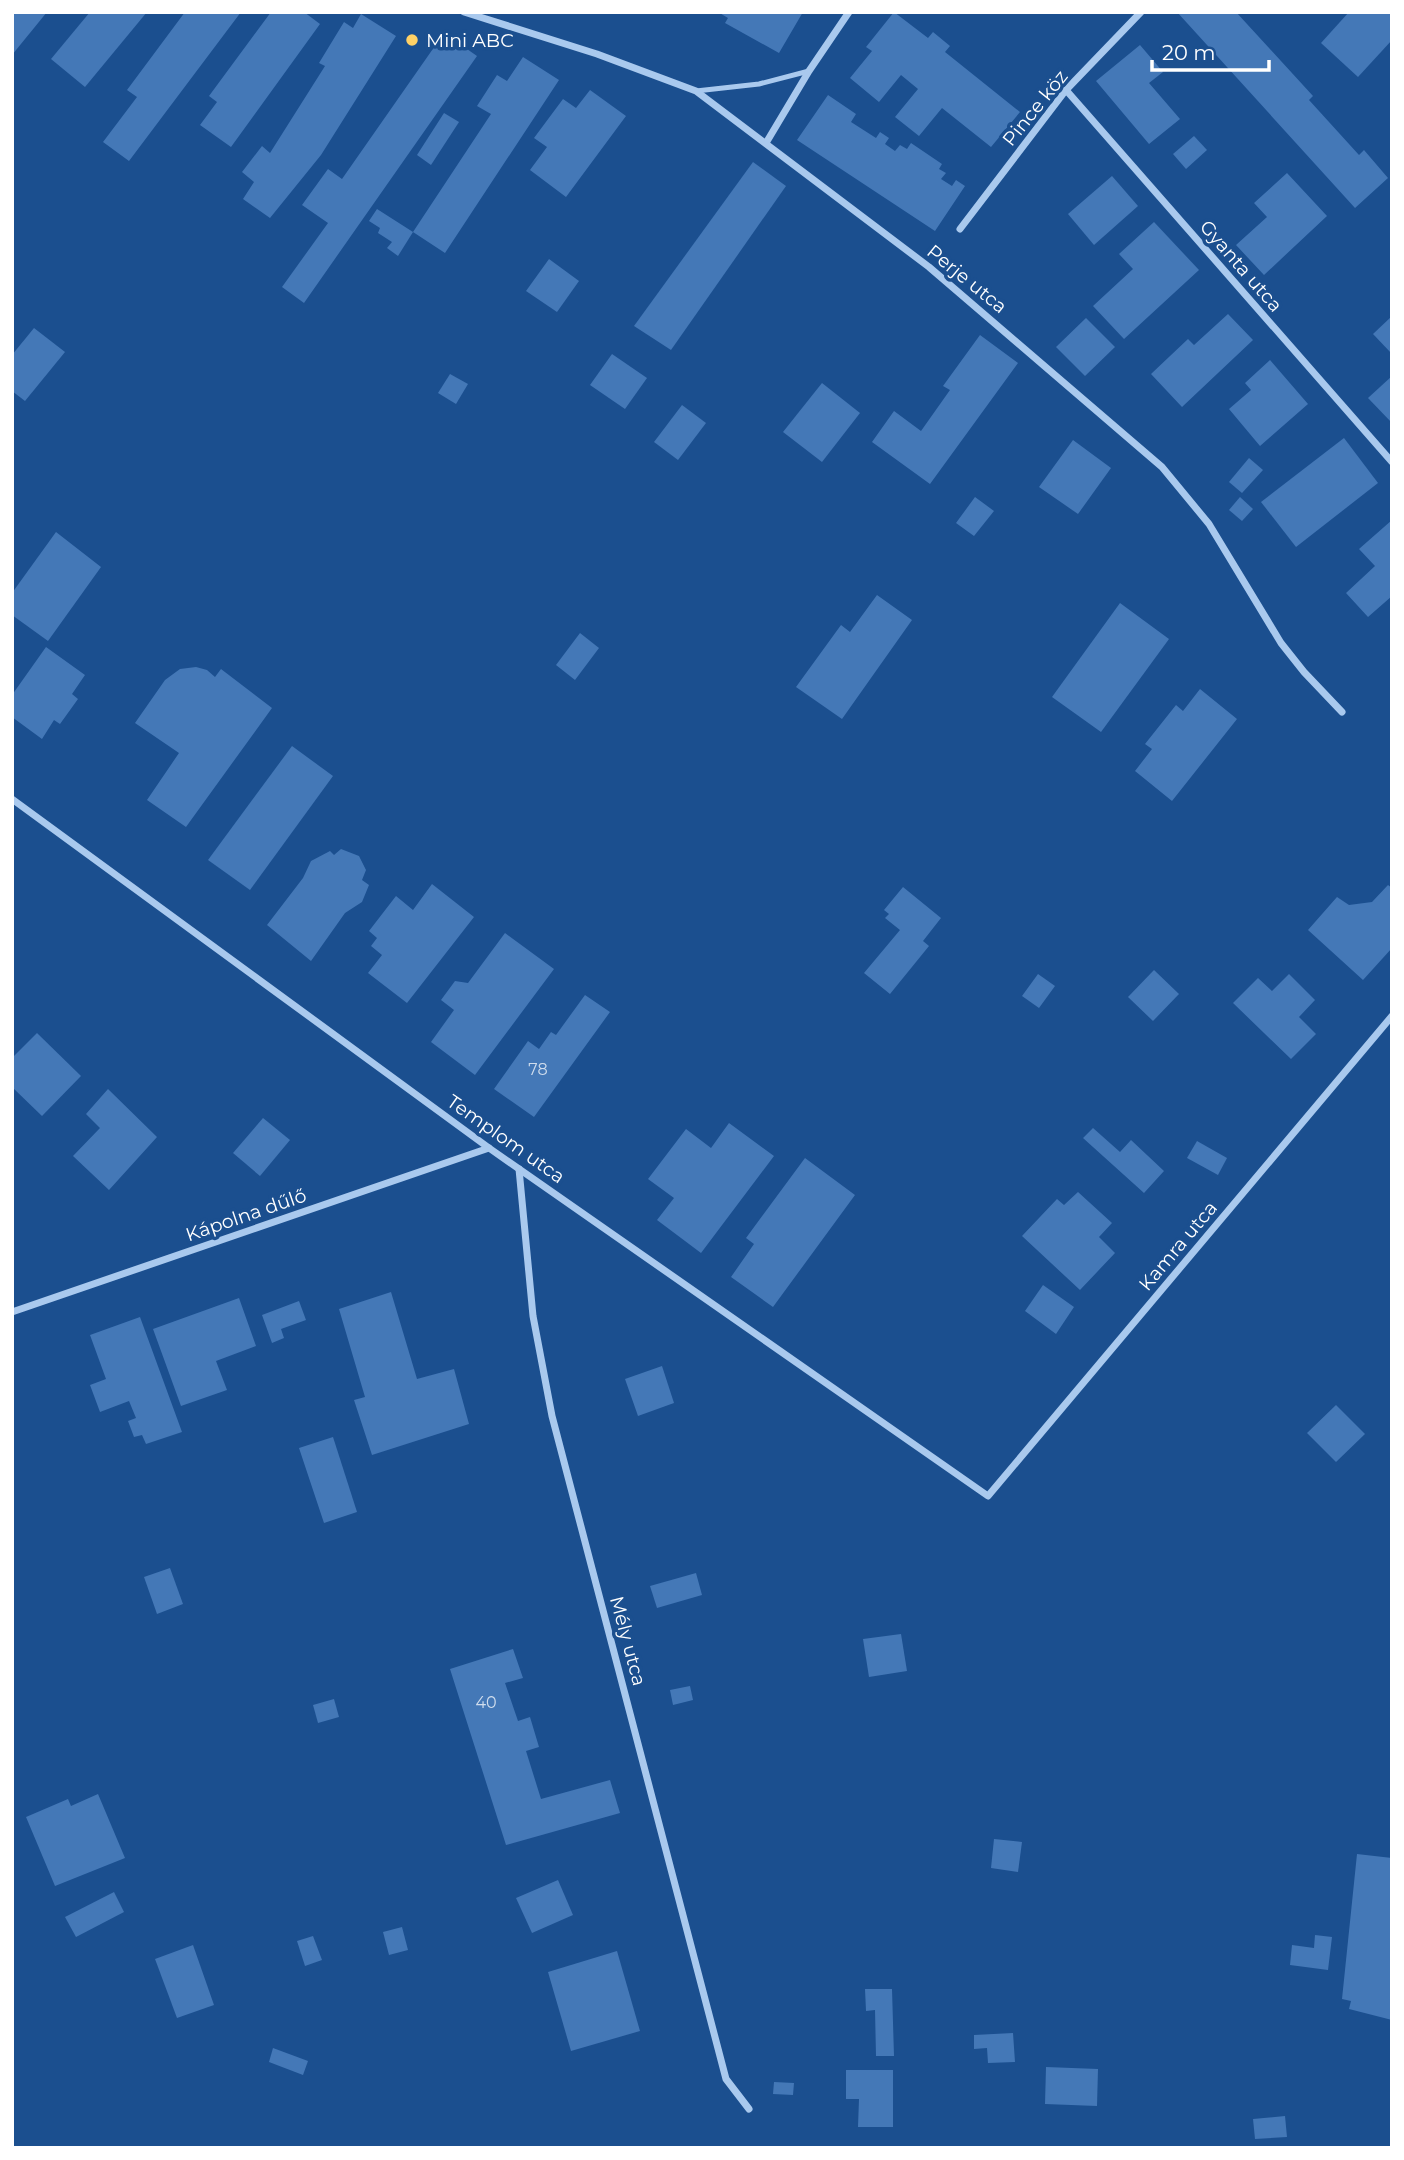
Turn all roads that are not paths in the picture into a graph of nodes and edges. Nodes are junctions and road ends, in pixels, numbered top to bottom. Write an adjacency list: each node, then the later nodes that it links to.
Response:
1 (464, 12): 5 (street, Perje utca)
2 (849, 12): 4 (street)
3 (1141, 12): 6 (street, Pince köz)
4 (808, 71): 5 (lane); 7 (street)
5 (696, 90): 7 (street, Perje utca)
6 (1066, 90): 8 (street, Pince köz); 9 (street, Gyanta utca)
7 (766, 143): 10 (street, Perje utca)
8 (960, 229)
9 (1392, 462)
10 (1342, 712)
11 (12, 799): 13 (street, Templom utca)
12 (1392, 1016): 16 (street, Kamra utca)
13 (489, 1148): 14 (street, Templom utca); 15 (street, Kápolna dűlő)
14 (519, 1169): 16 (street, Templom utca); 17 (street, Mély utca)
15 (12, 1312)
16 (988, 1496)
17 (748, 2109)

